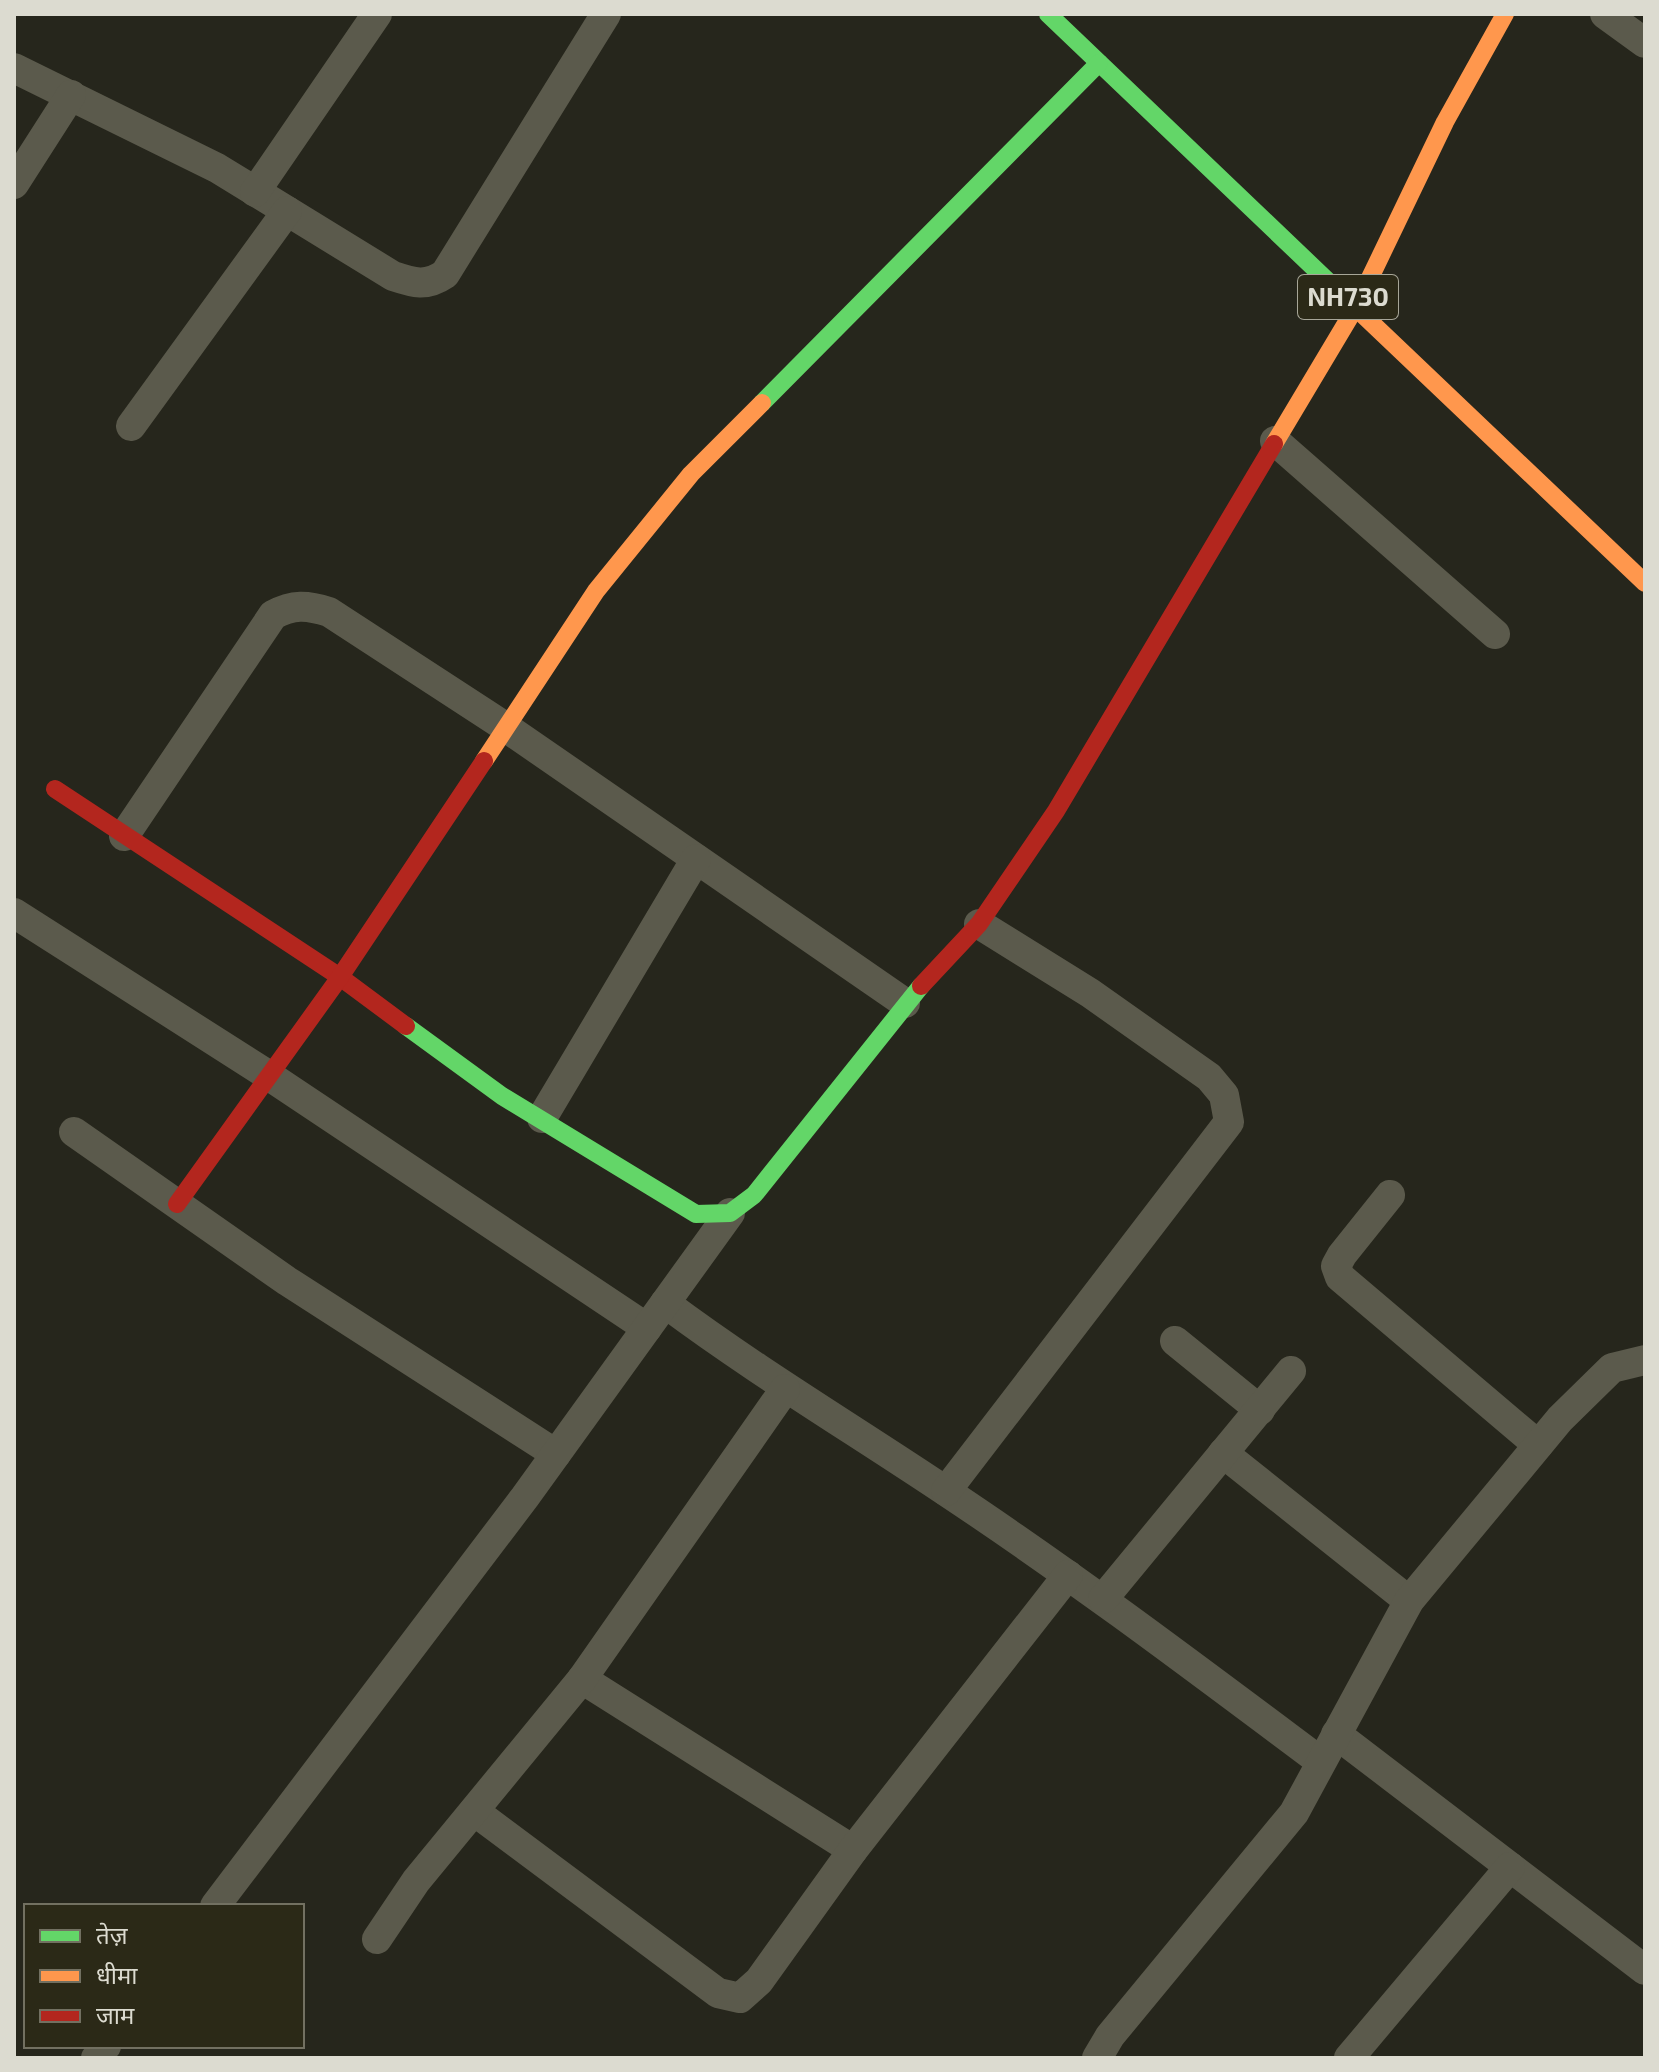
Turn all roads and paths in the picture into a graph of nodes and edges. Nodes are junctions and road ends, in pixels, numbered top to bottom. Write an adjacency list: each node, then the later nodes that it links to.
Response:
1 (377, 14): 11 (street)
2 (606, 14): 12 (street)
3 (1048, 14): 7 (main road, NH730)
4 (1505, 14): 13 (main road)
5 (1605, 14): 6 (street)
6 (1645, 43)
7 (1099, 63): 13 (main road, NH730); 18 (main road)
8 (14, 68): 9 (street)
9 (71, 95): 10 (street); 11 (street)
10 (14, 184)
11 (255, 192): 12 (street)
12 (287, 211): 14 (street)
13 (1357, 305): 15 (main road); 16 (main road, NH730)
14 (131, 426)
15 (1275, 441): 17 (street); 23 (main road)
16 (1645, 583)
17 (1495, 634)
18 (504, 726): 20 (street); 21 (street); 24 (main road)
19 (55, 789): 20 (main road)
20 (124, 836): 24 (main road)
21 (696, 859): 25 (street); 27 (street)
22 (14, 913): 26 (street)
23 (979, 924): 25 (main road); 42 (street)
24 (340, 977): 26 (main road); 27 (main road)
25 (905, 1003): 31 (main road)
26 (268, 1075): 30 (main road); 33 (street)
27 (542, 1118): 31 (main road)
28 (74, 1132): 30 (street)
29 (1390, 1195): 39 (street)
30 (177, 1204): 41 (street)
31 (730, 1213): 32 (street)
32 (665, 1303): 33 (street); 37 (street)
33 (647, 1328): 41 (street)
34 (1175, 1341): 38 (street)
35 (1645, 1360): 39 (street)
36 (1291, 1371): 38 (street)
37 (785, 1389): 42 (street); 46 (street)
38 (1260, 1410): 40 (street)
39 (1538, 1445): 45 (street)
40 (1223, 1453): 44 (street); 45 (street)
41 (556, 1454): 52 (street)
42 (946, 1491): 43 (street)
43 (1068, 1575): 44 (street); 50 (street)
44 (1103, 1599): 48 (street)
45 (1409, 1601): 47 (street)
46 (582, 1679): 49 (street); 50 (street)
47 (1336, 1734): 48 (street); 51 (street)
48 (1321, 1762): 55 (street)
49 (474, 1811): 50 (street); 53 (street)
50 (853, 1850)
51 (1510, 1867): 54 (street); 56 (street)
52 (217, 1904)
53 (377, 1939)
54 (1645, 1970)
55 (1097, 2058)
56 (1349, 2058)

